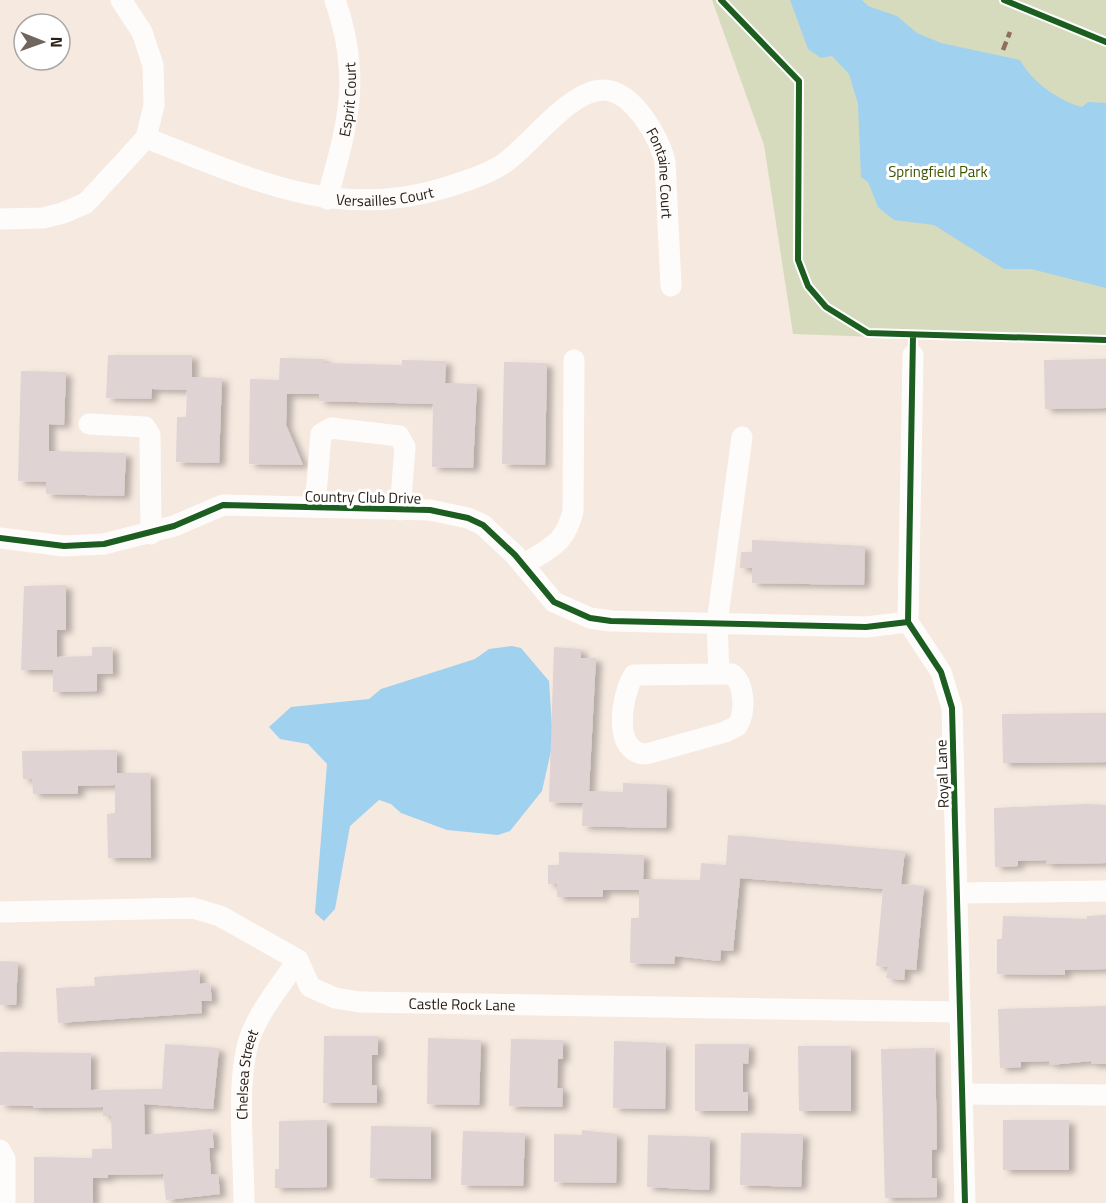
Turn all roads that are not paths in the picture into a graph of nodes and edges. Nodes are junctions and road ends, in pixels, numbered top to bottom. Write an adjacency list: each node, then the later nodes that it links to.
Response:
1 (121, 0): 4 (street)
2 (335, 0): 5 (street, Esprit Court)
3 (603, 89): 5 (street, Versailles Court); 7 (street, Fontaine Court)
4 (146, 138): 5 (street, Versailles Court); 6 (street)
5 (327, 199)
6 (0, 219)
7 (671, 286)
8 (913, 355): 17 (street)
9 (574, 360): 16 (street)
10 (89, 424): 14 (street)
11 (742, 437): 18 (street)
12 (315, 507): 13 (street, Country Club Drive); 13 (street, Country Club Drive); 14 (street, Country Club Drive)
13 (400, 510): 16 (street, Country Club Drive)
14 (151, 534): 15 (street, Country Club Drive)
15 (0, 538)
16 (523, 565): 18 (street, Country Club Drive)
17 (908, 622): 18 (street, Country Club Drive); 21 (street, Royal Lane)
18 (717, 623): 19 (street)
19 (719, 674): 19 (street)
20 (1106, 891): 21 (street)
21 (958, 893): 24 (street, Royal Lane)
22 (0, 912): 23 (street)
23 (298, 960): 24 (street, Castle Rock Lane); 29 (street, Chelsea Street)
24 (958, 1012): 25 (street, Royal Lane)
25 (963, 1094): 26 (street); 30 (street, Royal Lane)
26 (1106, 1095)
27 (0, 1150): 28 (street)
28 (5, 1203)
29 (244, 1203)
30 (965, 1203)

